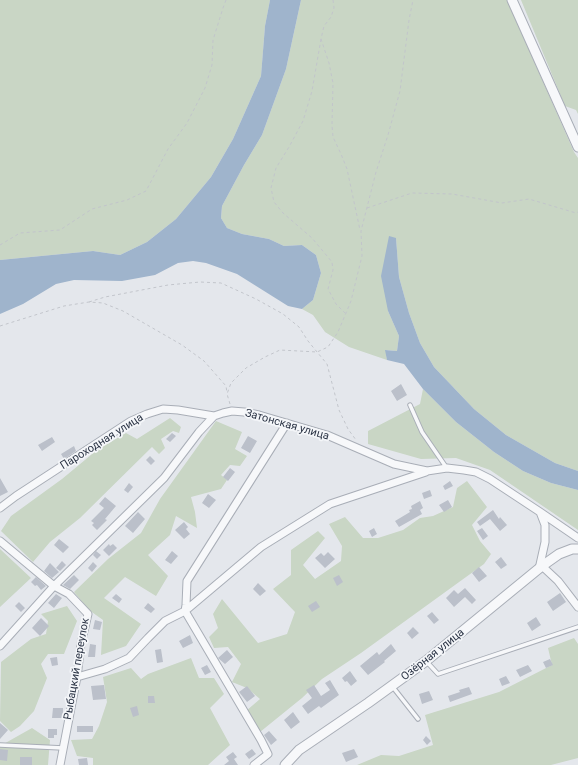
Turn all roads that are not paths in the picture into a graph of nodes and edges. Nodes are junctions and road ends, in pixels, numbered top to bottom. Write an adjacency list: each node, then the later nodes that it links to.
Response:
1 (512, 0): 2 (street)
2 (578, 147)
3 (410, 405): 6 (lane)
4 (214, 416): 5 (street, Затонская улица); 8 (street, Пароходная улица); 14 (street)
5 (287, 423): 7 (street, Затонская улица); 16 (street)
6 (447, 468): 7 (street, Затонская улица); 9 (street, Затонская улица)
7 (427, 471): 16 (street)
8 (0, 508)
9 (540, 512): 10 (street, Затонская улица); 13 (street)
10 (578, 538)
11 (0, 541): 14 (street, Рыбацкий переулок)
12 (578, 549): 13 (street, Озёрная улица)
13 (540, 568): 15 (street); 19 (street, Озёрная улица)
14 (54, 586): 18 (street); 20 (street, Рыбацкий переулок)
15 (578, 607)
16 (185, 611): 20 (street); 27 (street)
17 (578, 627): 19 (lane)
18 (0, 646)
19 (426, 661): 21 (street, Озёрная улица)
20 (76, 677): 24 (street, Рыбацкий переулок)
21 (392, 686): 22 (lane); 25 (street, Озёрная улица)
22 (418, 719)
23 (0, 745): 24 (lane)
24 (63, 748): 26 (street, Рыбацкий переулок)
25 (284, 764)
26 (60, 765)
27 (254, 765)

